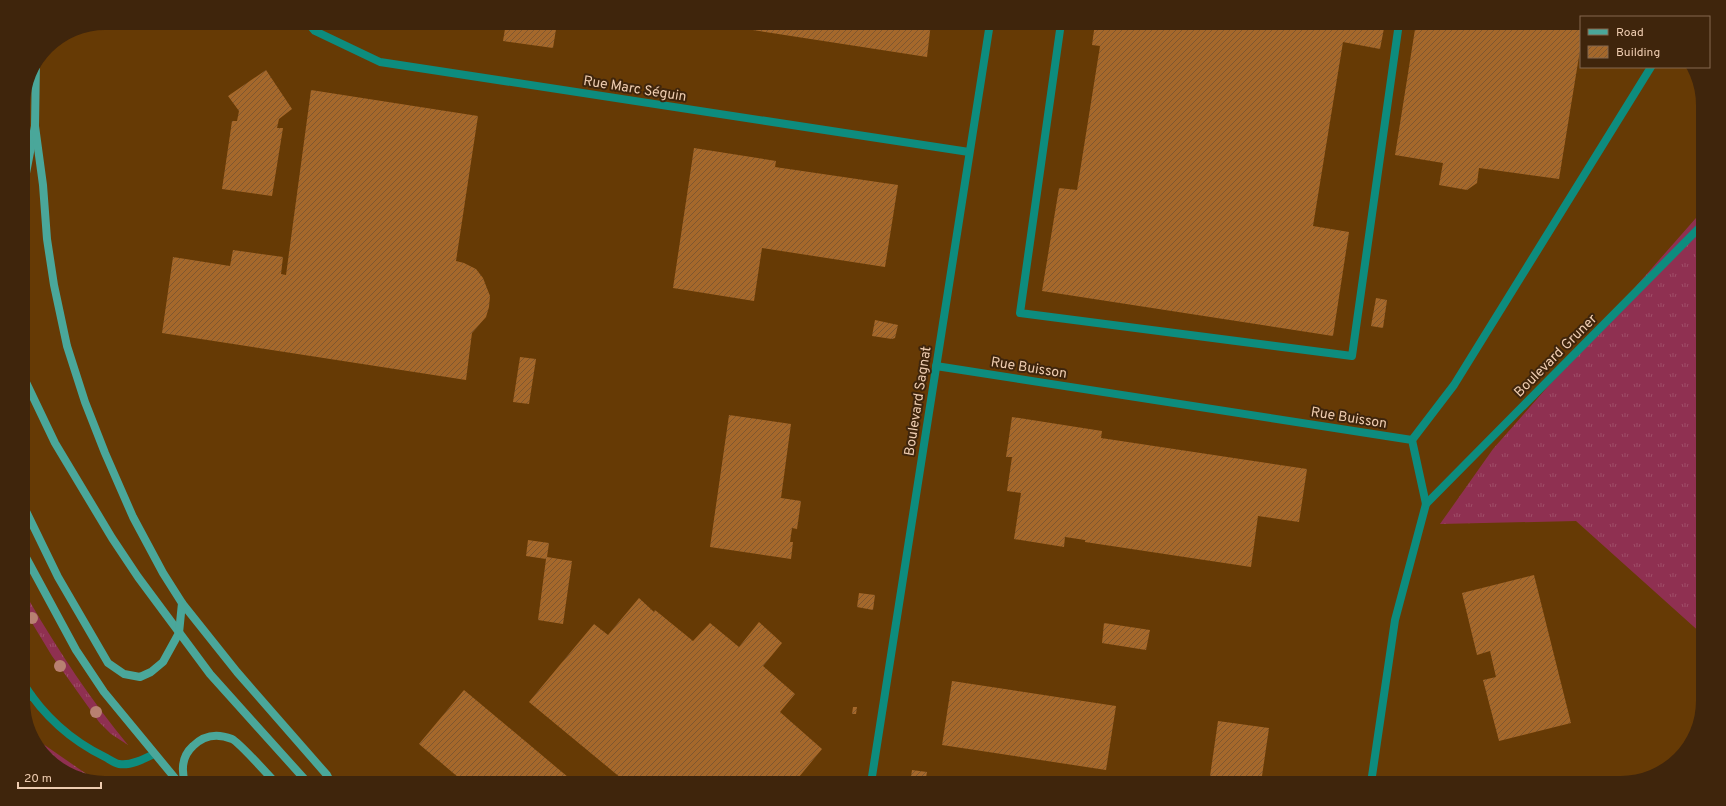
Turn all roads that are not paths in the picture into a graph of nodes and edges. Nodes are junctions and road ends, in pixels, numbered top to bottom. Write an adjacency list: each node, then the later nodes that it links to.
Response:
1 (313, 30): 9 (street, Rue Marc Séguin)
2 (989, 30): 9 (street, Boulevard Sagnat)
3 (1060, 30): 4 (street)
4 (1398, 30)
5 (1650, 68): 13 (street)
6 (36, 77): 7 (street)
7 (35, 126): 8 (street); 17 (street)
8 (30, 152)
9 (969, 152): 11 (street, Boulevard Sagnat)
10 (1696, 231): 14 (street, Boulevard Gruner)
11 (936, 366): 13 (street, Rue Buisson); 26 (street, Boulevard Sagnat)
12 (30, 391): 18 (street)
13 (1412, 440): 14 (street)
14 (1426, 504): 27 (street)
15 (30, 519): 18 (street)
16 (30, 572): 20 (street)
17 (182, 603): 18 (street); 25 (street)
18 (179, 633): 24 (street)
19 (30, 695): 20 (street)
20 (154, 754): 21 (street)
21 (173, 776)
22 (183, 776): 23 (street)
23 (269, 776)
24 (302, 776)
25 (328, 776)
26 (872, 776)
27 (1372, 776)

